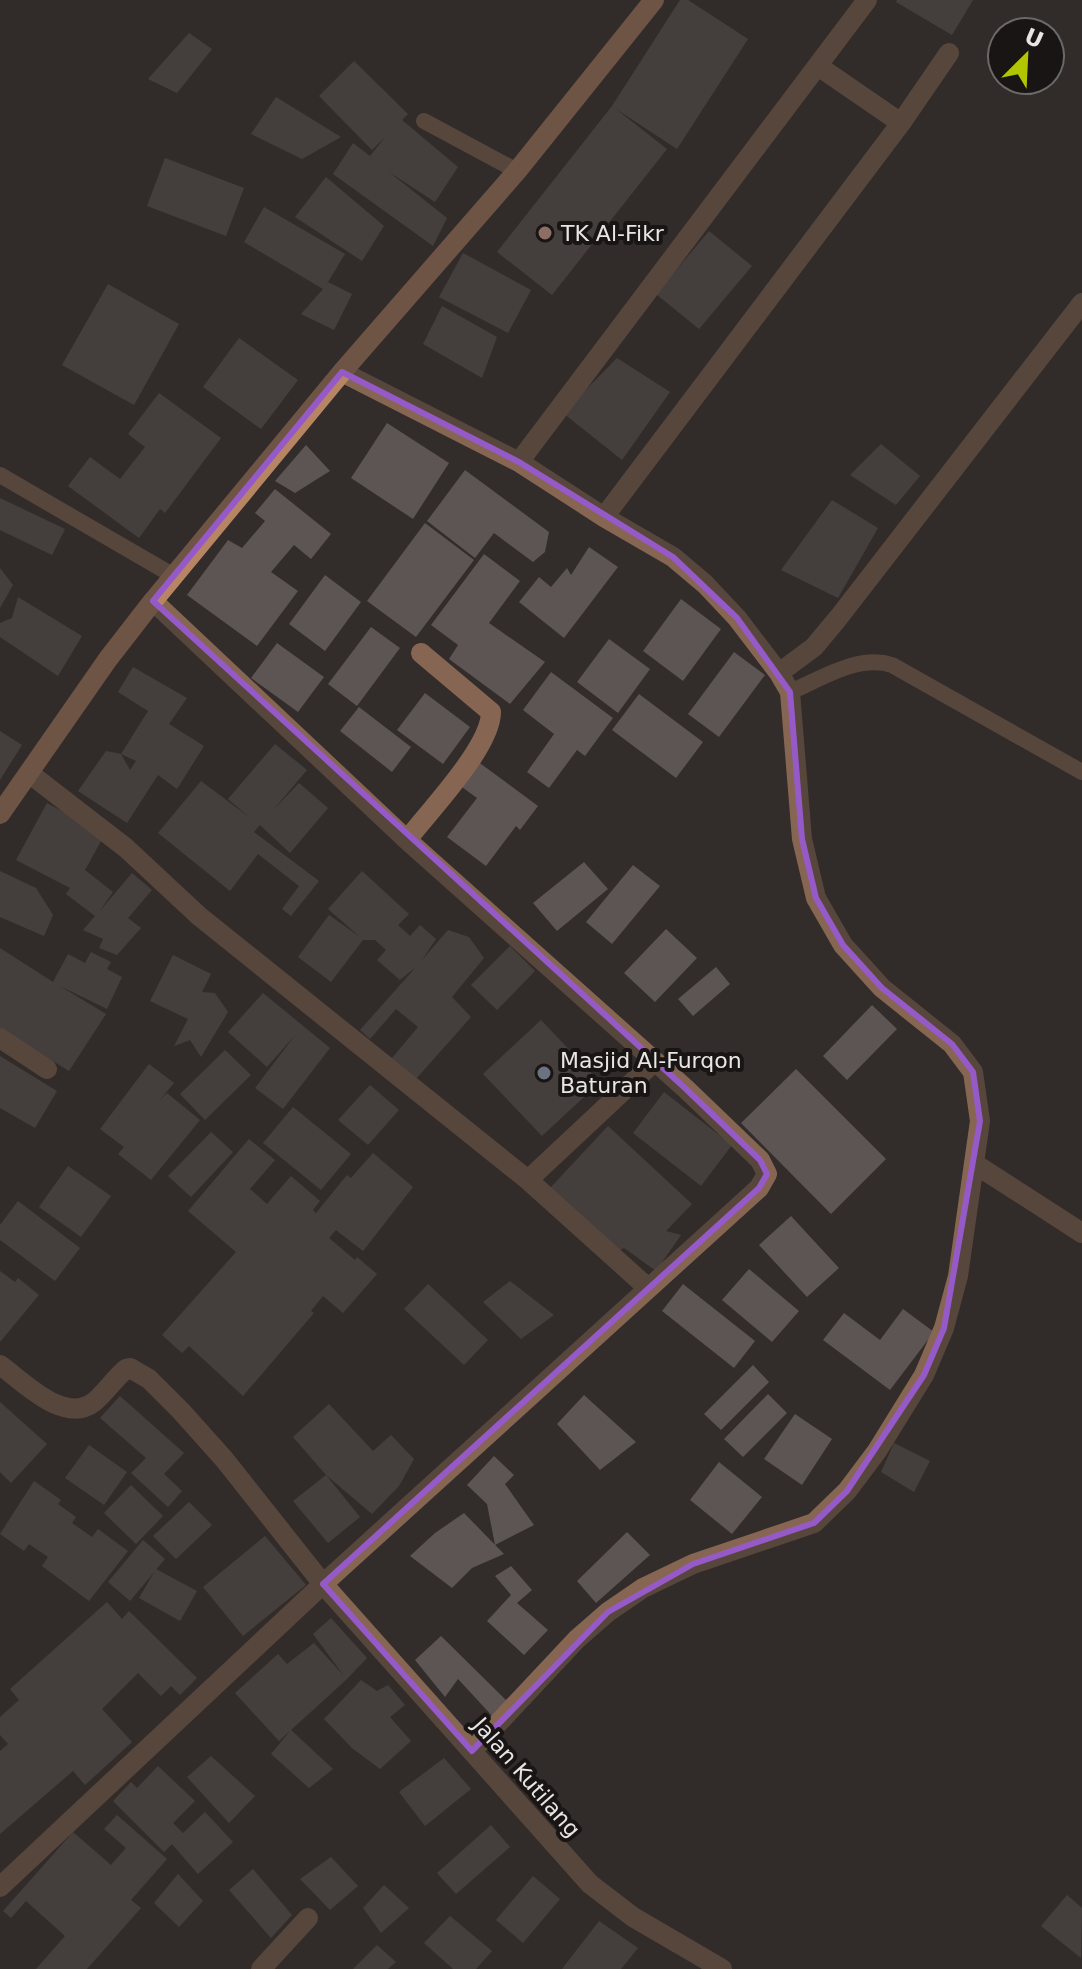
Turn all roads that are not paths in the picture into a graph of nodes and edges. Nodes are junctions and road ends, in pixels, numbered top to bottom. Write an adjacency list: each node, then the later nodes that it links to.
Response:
1 (654, 0): 7 (street)
2 (867, 0): 4 (street)
3 (949, 53): 6 (street)
4 (818, 66): 6 (street); 10 (street)
5 (424, 121): 7 (lane)
6 (901, 123): 12 (street)
7 (517, 171): 9 (street)
8 (1082, 303): 16 (street)
9 (342, 372): 10 (street); 13 (street)
10 (519, 462): 12 (street)
11 (0, 475): 13 (lane)
12 (604, 517): 16 (street)
13 (174, 576): 14 (street)
14 (153, 601): 19 (street); 21 (street)
15 (421, 653): 21 (street)
16 (779, 673): 17 (street)
17 (790, 692): 18 (lane); 25 (street)
18 (1082, 772)
19 (29, 773): 20 (street); 26 (street)
20 (0, 814)
21 (407, 840): 23 (street)
22 (0, 1038): 24 (street)
23 (654, 1062): 26 (street); 28 (street)
24 (47, 1069)
25 (975, 1164): 27 (street); 31 (street)
26 (528, 1180): 28 (street)
27 (1082, 1233)
28 (648, 1288): 30 (street)
29 (0, 1365): 30 (street, Jalan Kutilang)
30 (323, 1584): 31 (street, Jalan Kutilang); 32 (street)
31 (472, 1751): 35 (street, Jalan Kutilang)
32 (0, 1887)
33 (308, 1918): 34 (street)
34 (261, 1969)
35 (722, 1969)

